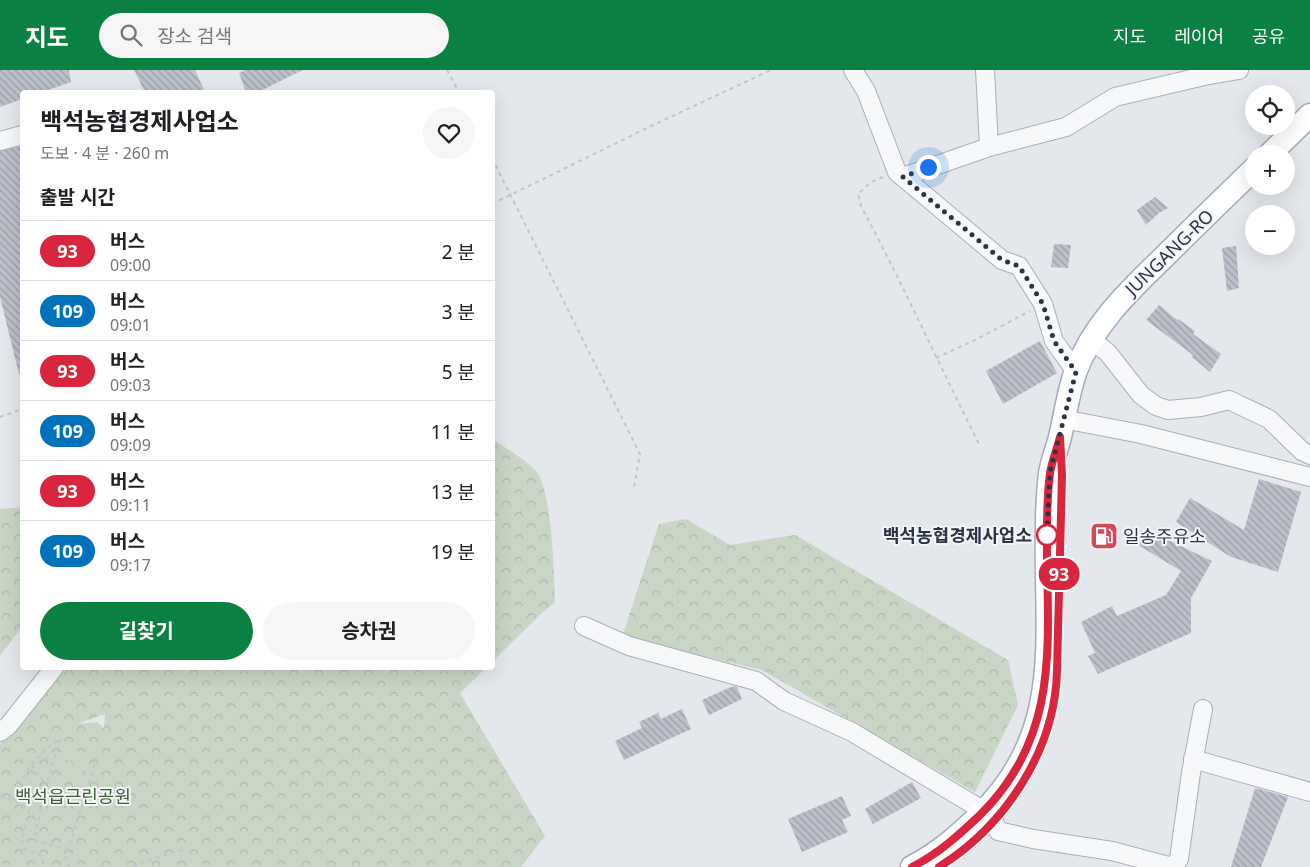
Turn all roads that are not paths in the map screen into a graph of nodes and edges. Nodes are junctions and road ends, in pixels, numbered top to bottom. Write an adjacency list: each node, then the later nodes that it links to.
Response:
1 (853, 70): 9 (street)
2 (985, 70): 8 (street)
3 (1239, 70): 8 (street)
4 (1310, 115): 7 (main road)
5 (20, 136): 6 (street)
6 (0, 141)
7 (1279, 145)
8 (989, 147): 9 (street)
9 (900, 174): 12 (street)
10 (1245, 178): 11 (main road, JUNGANG-RO)
11 (1091, 339): 12 (main road, JUNGANG-RO); 14 (street)
12 (1076, 372): 13 (main road, JUNGANG-RO)
13 (1062, 428): 15 (street); 22 (main road, JUNGANG-RO)
14 (1310, 456)
15 (1310, 477)
16 (584, 626): 22 (street)
17 (52, 670): 19 (street)
18 (1203, 709): 20 (street)
19 (0, 732)
20 (1194, 760): 21 (street); 25 (street)
21 (1310, 792)
22 (989, 816): 23 (main road, JUNGANG-RO); 24 (main road, JUNGANG-RO); 25 (street)
23 (912, 867)
24 (939, 867)
25 (1173, 867)

